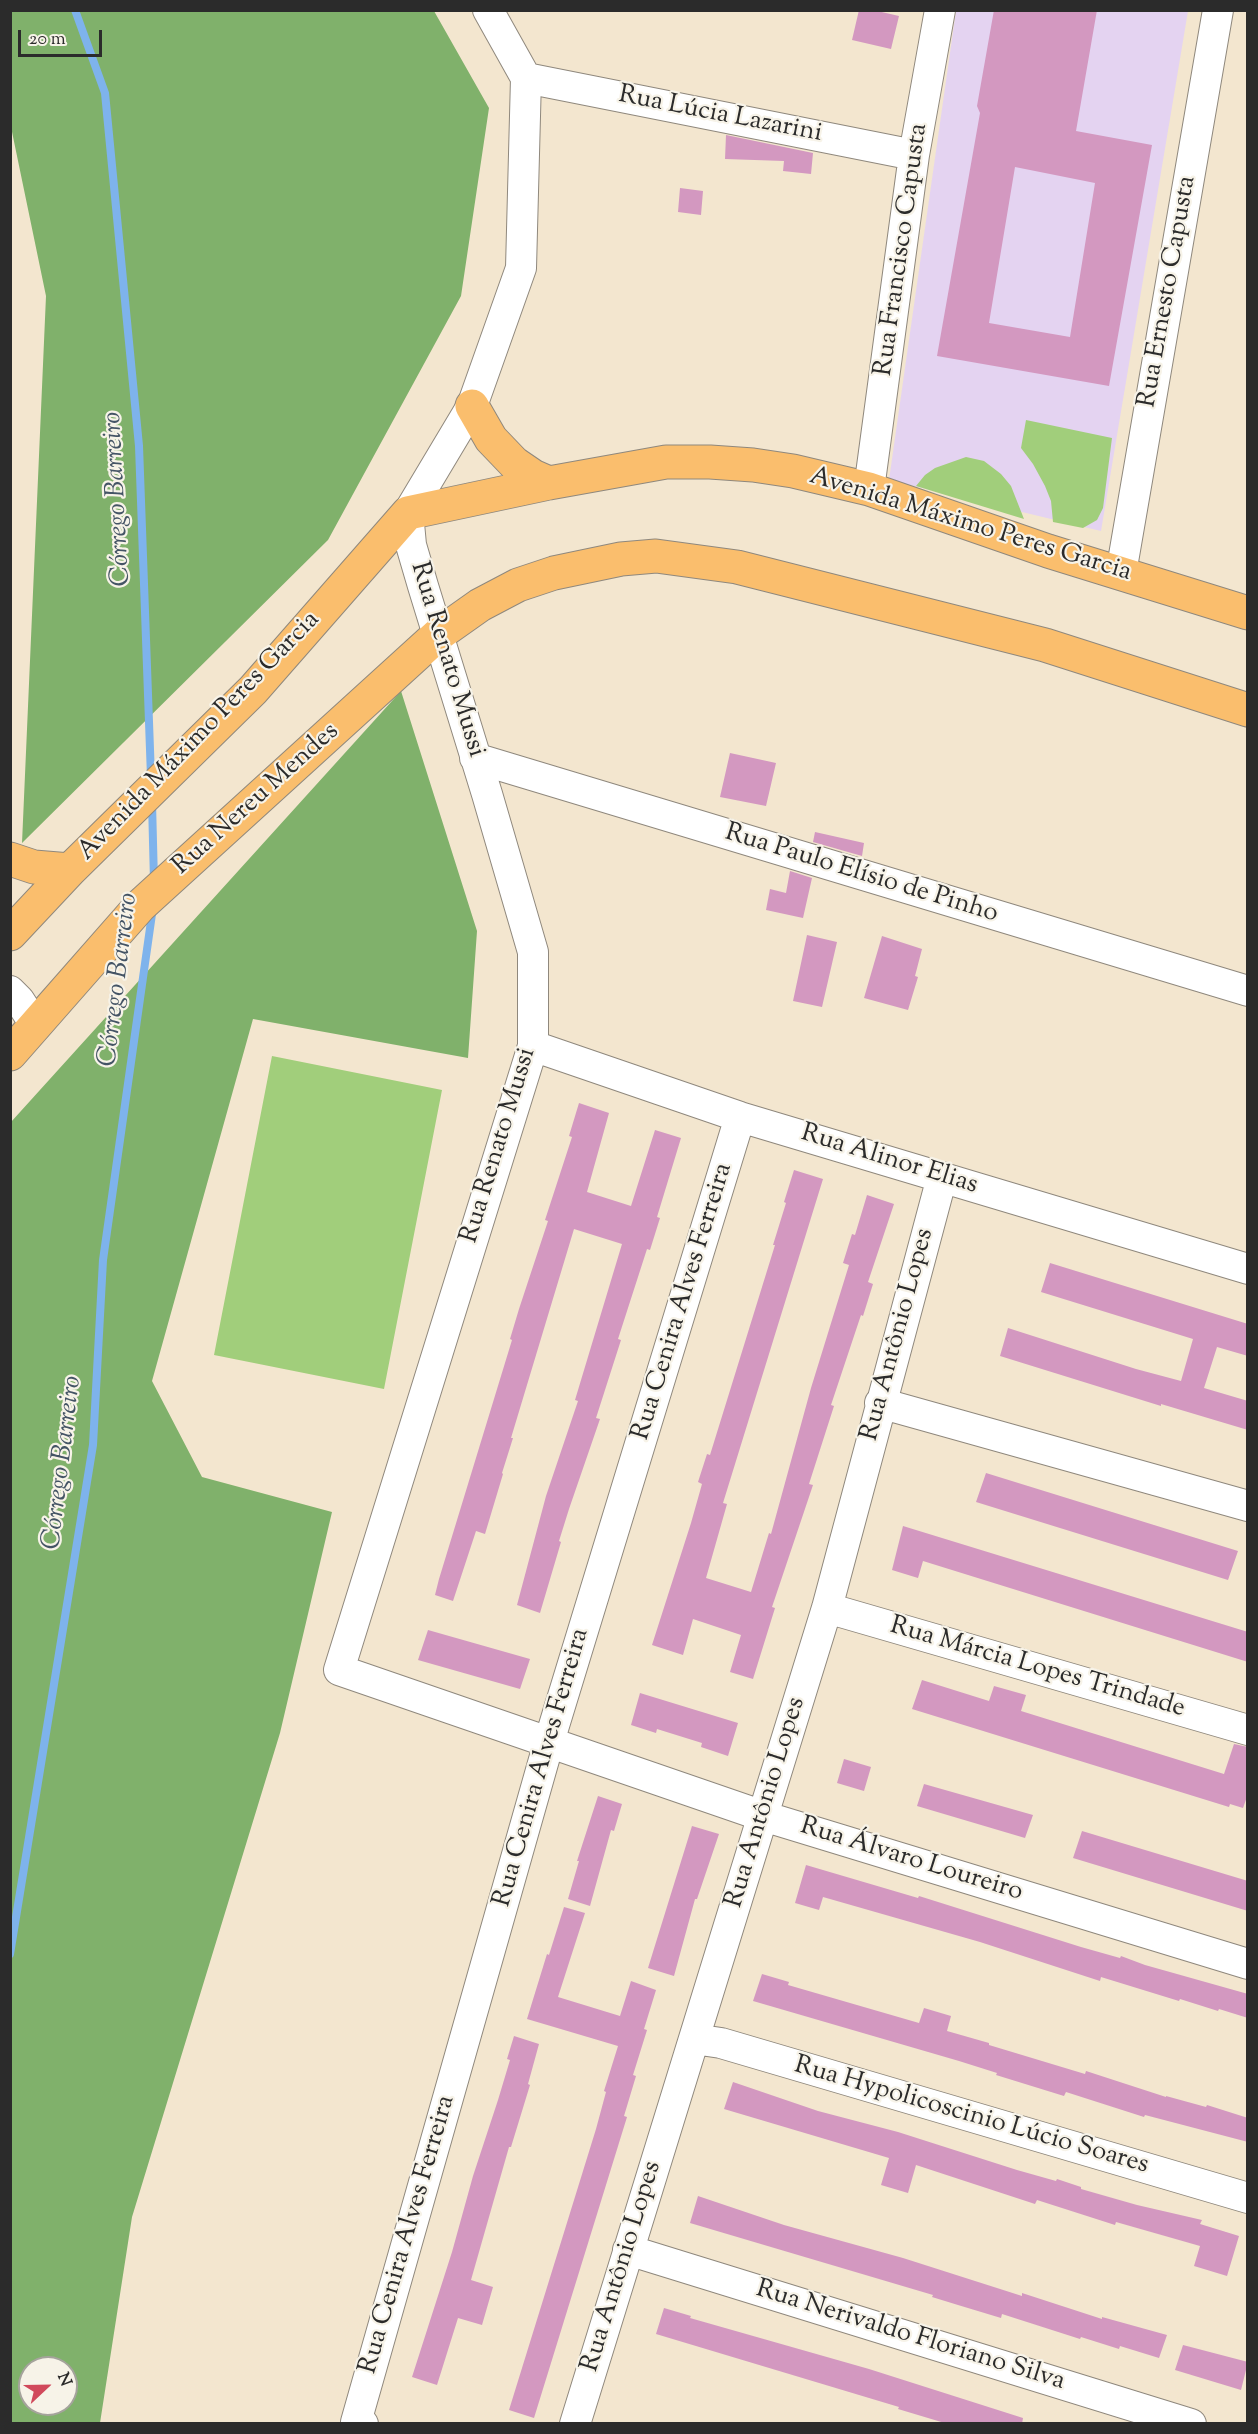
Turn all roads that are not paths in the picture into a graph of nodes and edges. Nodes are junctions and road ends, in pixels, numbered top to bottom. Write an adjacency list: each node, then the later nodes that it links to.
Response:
1 (488, 10): 4 (street)
2 (940, 10): 5 (street, Rua Francisco Capusta)
3 (1218, 10): 10 (street, Rua Ernesto Capusta)
4 (526, 78): 5 (street, Rua Lúcia Lazarini); 6 (street)
5 (915, 154): 8 (street, Rua Francisco Capusta)
6 (472, 406): 7 (main road); 9 (street)
7 (549, 483): 8 (main road, Avenida Máximo Peres Garcia); 9 (main road, Avenida Máximo Peres Garcia)
8 (869, 489): 10 (main road, Avenida Máximo Peres Garcia)
9 (408, 513): 12 (street, Rua Renato Mussi); 16 (main road, Avenida Máximo Peres Garcia)
10 (1121, 573): 11 (main road, Avenida Máximo Peres Garcia)
11 (1248, 613)
12 (439, 633): 13 (main road); 14 (street, Rua Renato Mussi); 20 (main road, Rua Nereu Mendes)
13 (1248, 710)
14 (475, 758): 19 (street, Rua Paulo Elísio de Pinho); 21 (street, Rua Renato Mussi)
15 (10, 859): 16 (main road)
16 (70, 870): 17 (main road, Avenida Máximo Peres Garcia)
17 (10, 934)
18 (10, 991): 20 (street)
19 (1248, 991)
20 (36, 1026): 22 (main road, Rua Nereu Mendes)
21 (533, 1046): 23 (street, Rua Alinor Elias); 29 (street, Rua Renato Mussi)
22 (10, 1054)
23 (740, 1117): 24 (street, Rua Alinor Elias); 31 (street, Rua Cenira Alves Ferreira)
24 (942, 1177): 25 (street, Rua Alinor Elias); 26 (street, Rua Antônio Lopes)
25 (1248, 1269)
26 (880, 1403): 27 (street); 28 (street, Rua Antônio Lopes)
27 (1248, 1506)
28 (827, 1608): 30 (street, Rua Márcia Lopes Trindade); 32 (street, Rua Antônio Lopes)
29 (339, 1670): 31 (street, Rua Álvaro Loureiro)
30 (1248, 1730)
31 (549, 1742): 32 (street, Rua Álvaro Loureiro); 37 (street, Rua Cenira Alves Ferreira)
32 (763, 1816): 33 (street, Rua Álvaro Loureiro); 34 (street, Rua Antônio Lopes)
33 (1248, 1964)
34 (694, 2039): 35 (street, Rua Hypolicoscinio Lúcio Soares); 36 (street, Rua Antônio Lopes)
35 (1248, 2198)
36 (628, 2250): 38 (street, Rua Antônio Lopes); 39 (street, Rua Nerivaldo Floriano Silva)
37 (359, 2423)
38 (575, 2424)
39 (1191, 2424)

